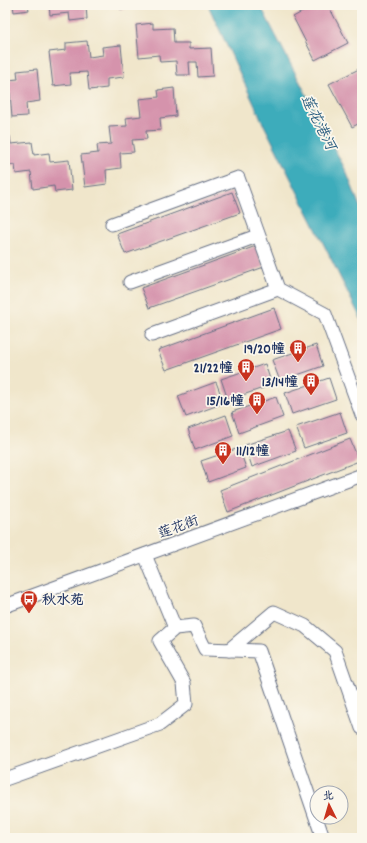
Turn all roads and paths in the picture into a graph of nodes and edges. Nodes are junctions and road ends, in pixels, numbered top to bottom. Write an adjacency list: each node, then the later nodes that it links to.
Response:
1 (112, 224): 2 (street)
2 (257, 236): 3 (street); 4 (street)
3 (130, 282)
4 (278, 289): 5 (street); 6 (street)
5 (152, 335)
6 (362, 415)
7 (362, 475): 8 (street, 莲花街)
8 (145, 555): 9 (street, 莲花街); 10 (street)
9 (5, 606)
10 (175, 628): 11 (street); 13 (street)
11 (229, 650): 12 (street); 14 (street)
12 (362, 728)
13 (5, 779)
14 (323, 838)

